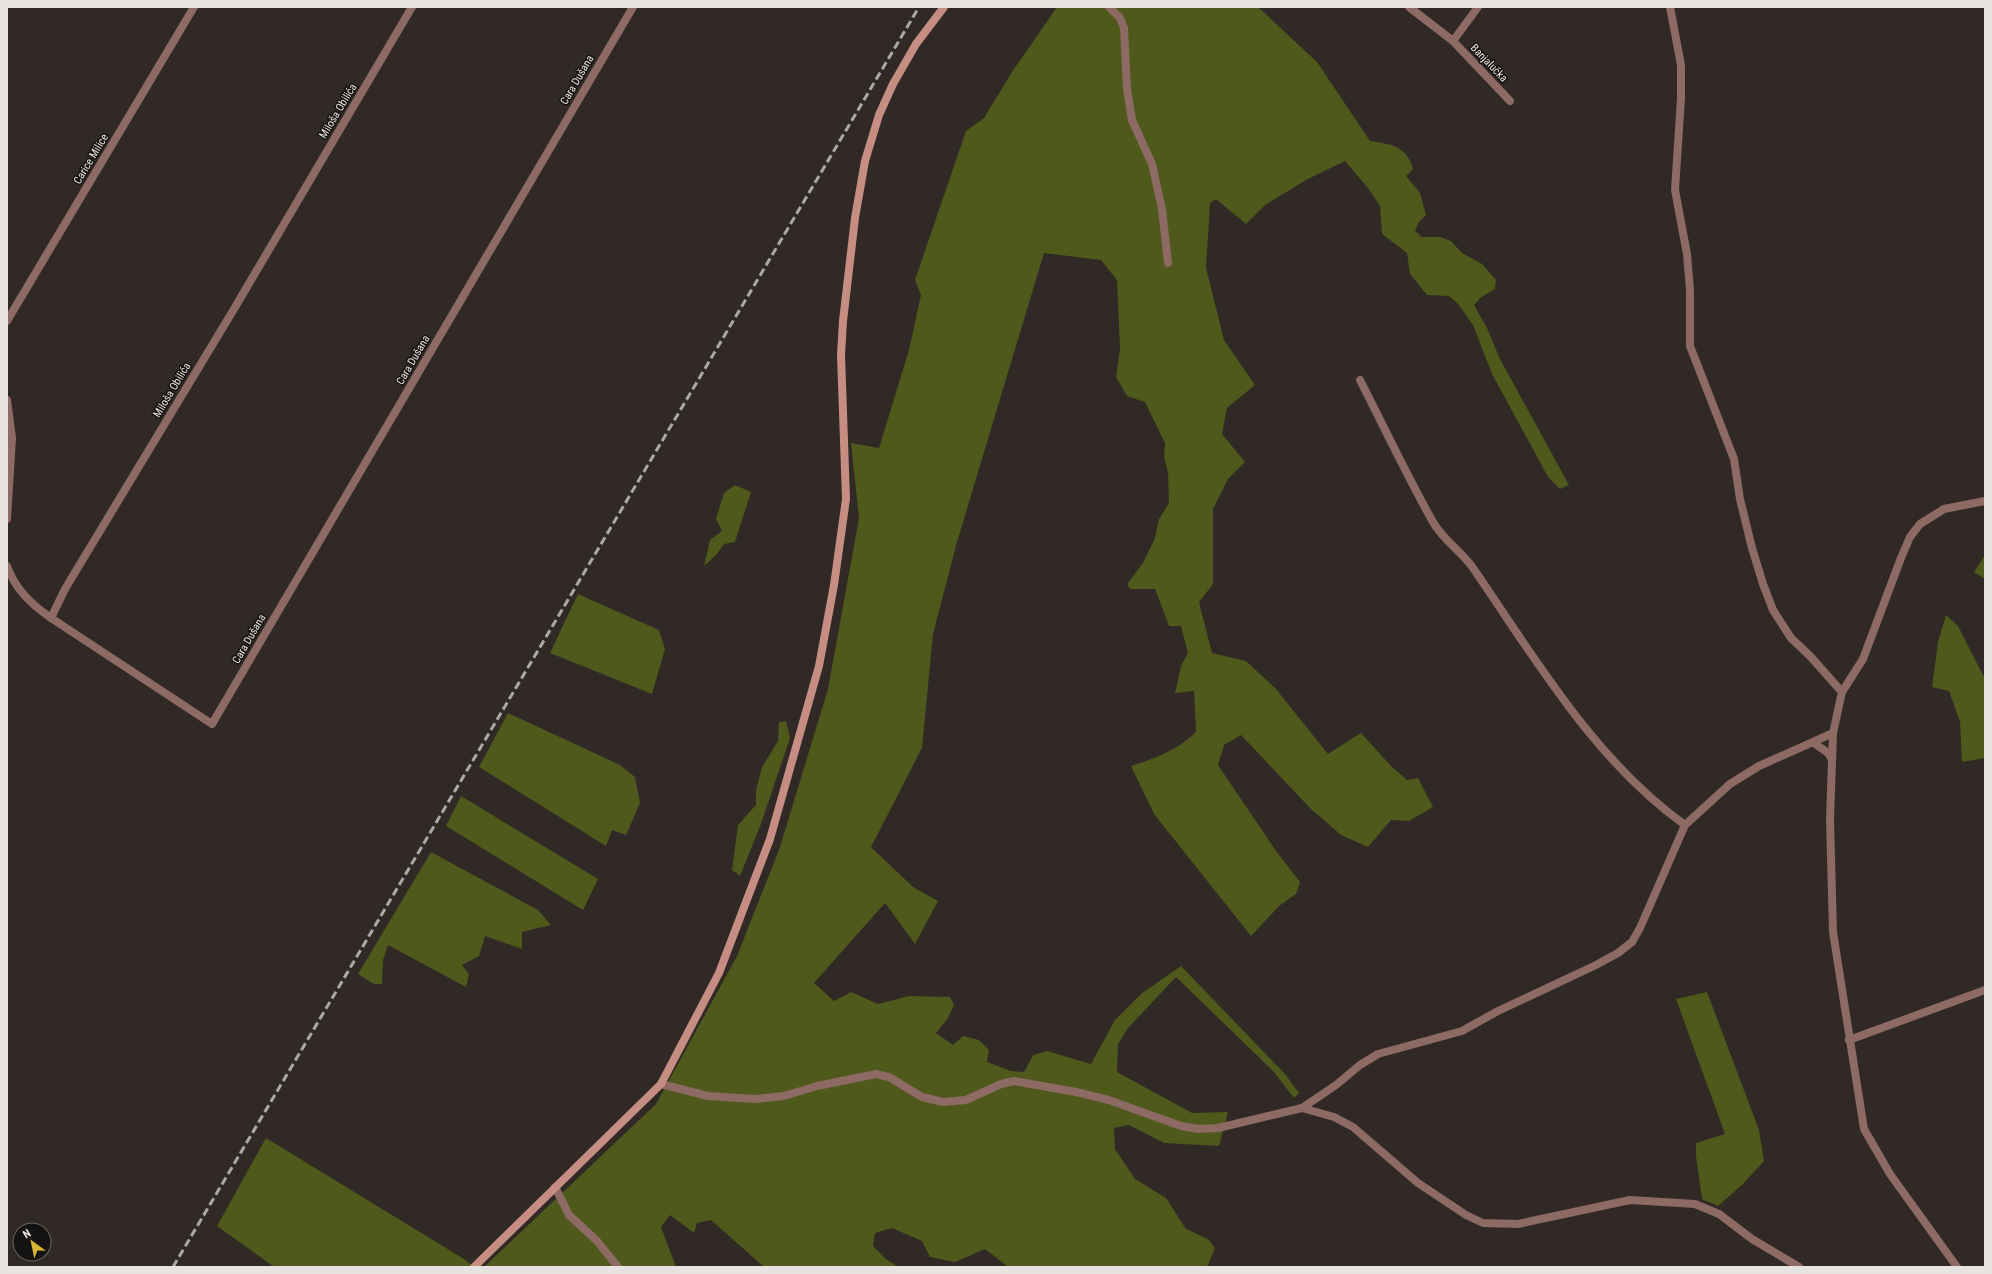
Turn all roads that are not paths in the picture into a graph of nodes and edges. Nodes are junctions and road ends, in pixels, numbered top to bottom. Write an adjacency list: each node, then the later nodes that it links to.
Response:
1 (194, 7): 12 (street, Carice Milice)
2 (412, 7): 18 (street, Miloša Obilića)
3 (633, 7): 18 (street, Cara Dušana)
4 (944, 7): 26 (main road)
5 (1109, 7): 11 (street)
6 (1409, 7): 9 (street, Banjalučka)
7 (1478, 7): 9 (street)
8 (1670, 7): 19 (street)
9 (1453, 41): 10 (street, Banjalučka)
10 (1510, 101)
11 (1168, 263)
12 (7, 321)
13 (1360, 380): 23 (street)
14 (7, 400): 16 (street)
15 (1985, 501): 19 (street)
16 (7, 519)
17 (7, 566): 18 (street)
18 (51, 618)
19 (1842, 692): 20 (street)
20 (1833, 733): 21 (street); 22 (street)
21 (1814, 743): 22 (street); 23 (street)
22 (1832, 759): 25 (street)
23 (1685, 825): 27 (street)
24 (1985, 990): 25 (street)
25 (1849, 1040): 32 (street)
26 (661, 1084): 27 (street); 28 (main road)
27 (1302, 1108): 31 (street)
28 (555, 1187): 29 (main road); 30 (street)
29 (474, 1267)
30 (618, 1267)
31 (1799, 1267)
32 (1957, 1267)

